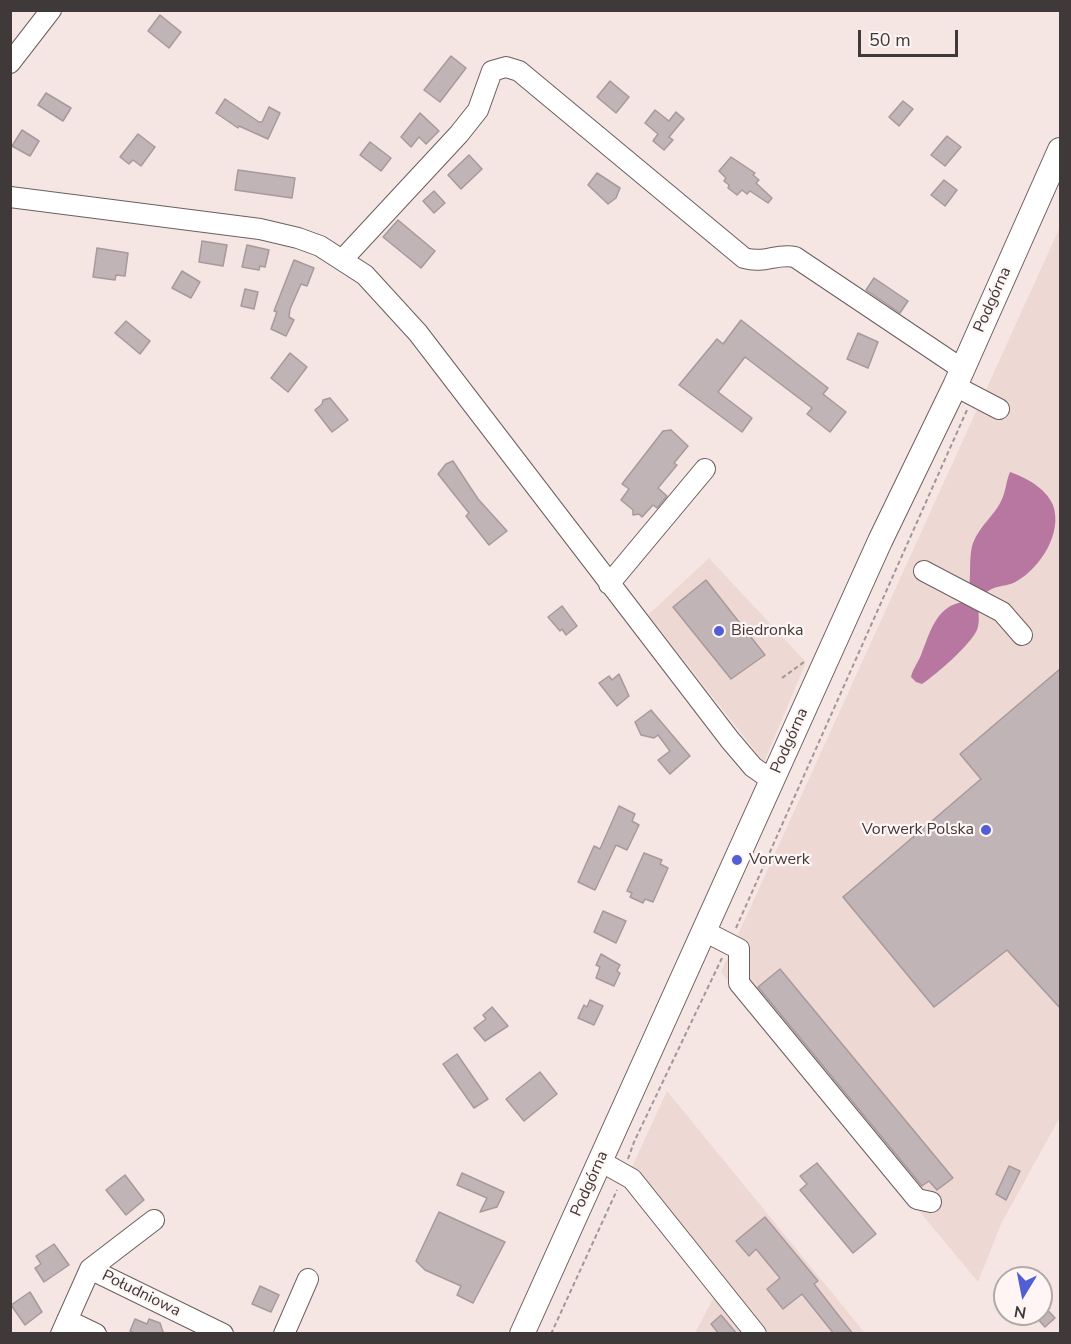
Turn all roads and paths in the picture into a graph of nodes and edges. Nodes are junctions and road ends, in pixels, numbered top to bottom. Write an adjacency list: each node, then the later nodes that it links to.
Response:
1 (51, 10): 2 (street)
2 (10, 63)
3 (1060, 150): 6 (main road, Podgórna)
4 (10, 197): 5 (street)
5 (342, 260): 6 (street); 10 (street)
6 (963, 383): 7 (street); 12 (main road, Podgórna); 14 (path)
7 (999, 409)
8 (705, 470): 10 (street)
9 (924, 571): 11 (street)
10 (609, 584): 12 (street)
11 (1022, 634)
12 (773, 780): 13 (main road, Podgórna)
13 (704, 931): 14 (street); 15 (main road, Podgórna)
14 (728, 944): 16 (path); 17 (street)
15 (600, 1161): 16 (street); 25 (main road, Podgórna)
16 (623, 1174): 26 (path); 27 (street)
17 (931, 1202)
18 (154, 1220): 19 (street)
19 (90, 1269): 21 (street, Południowa); 23 (street, Południowa)
20 (308, 1279): 24 (street)
21 (64, 1327): 22 (street)
22 (96, 1334)
23 (223, 1334)
24 (284, 1334)
25 (522, 1334)
26 (551, 1334)
27 (756, 1334)

